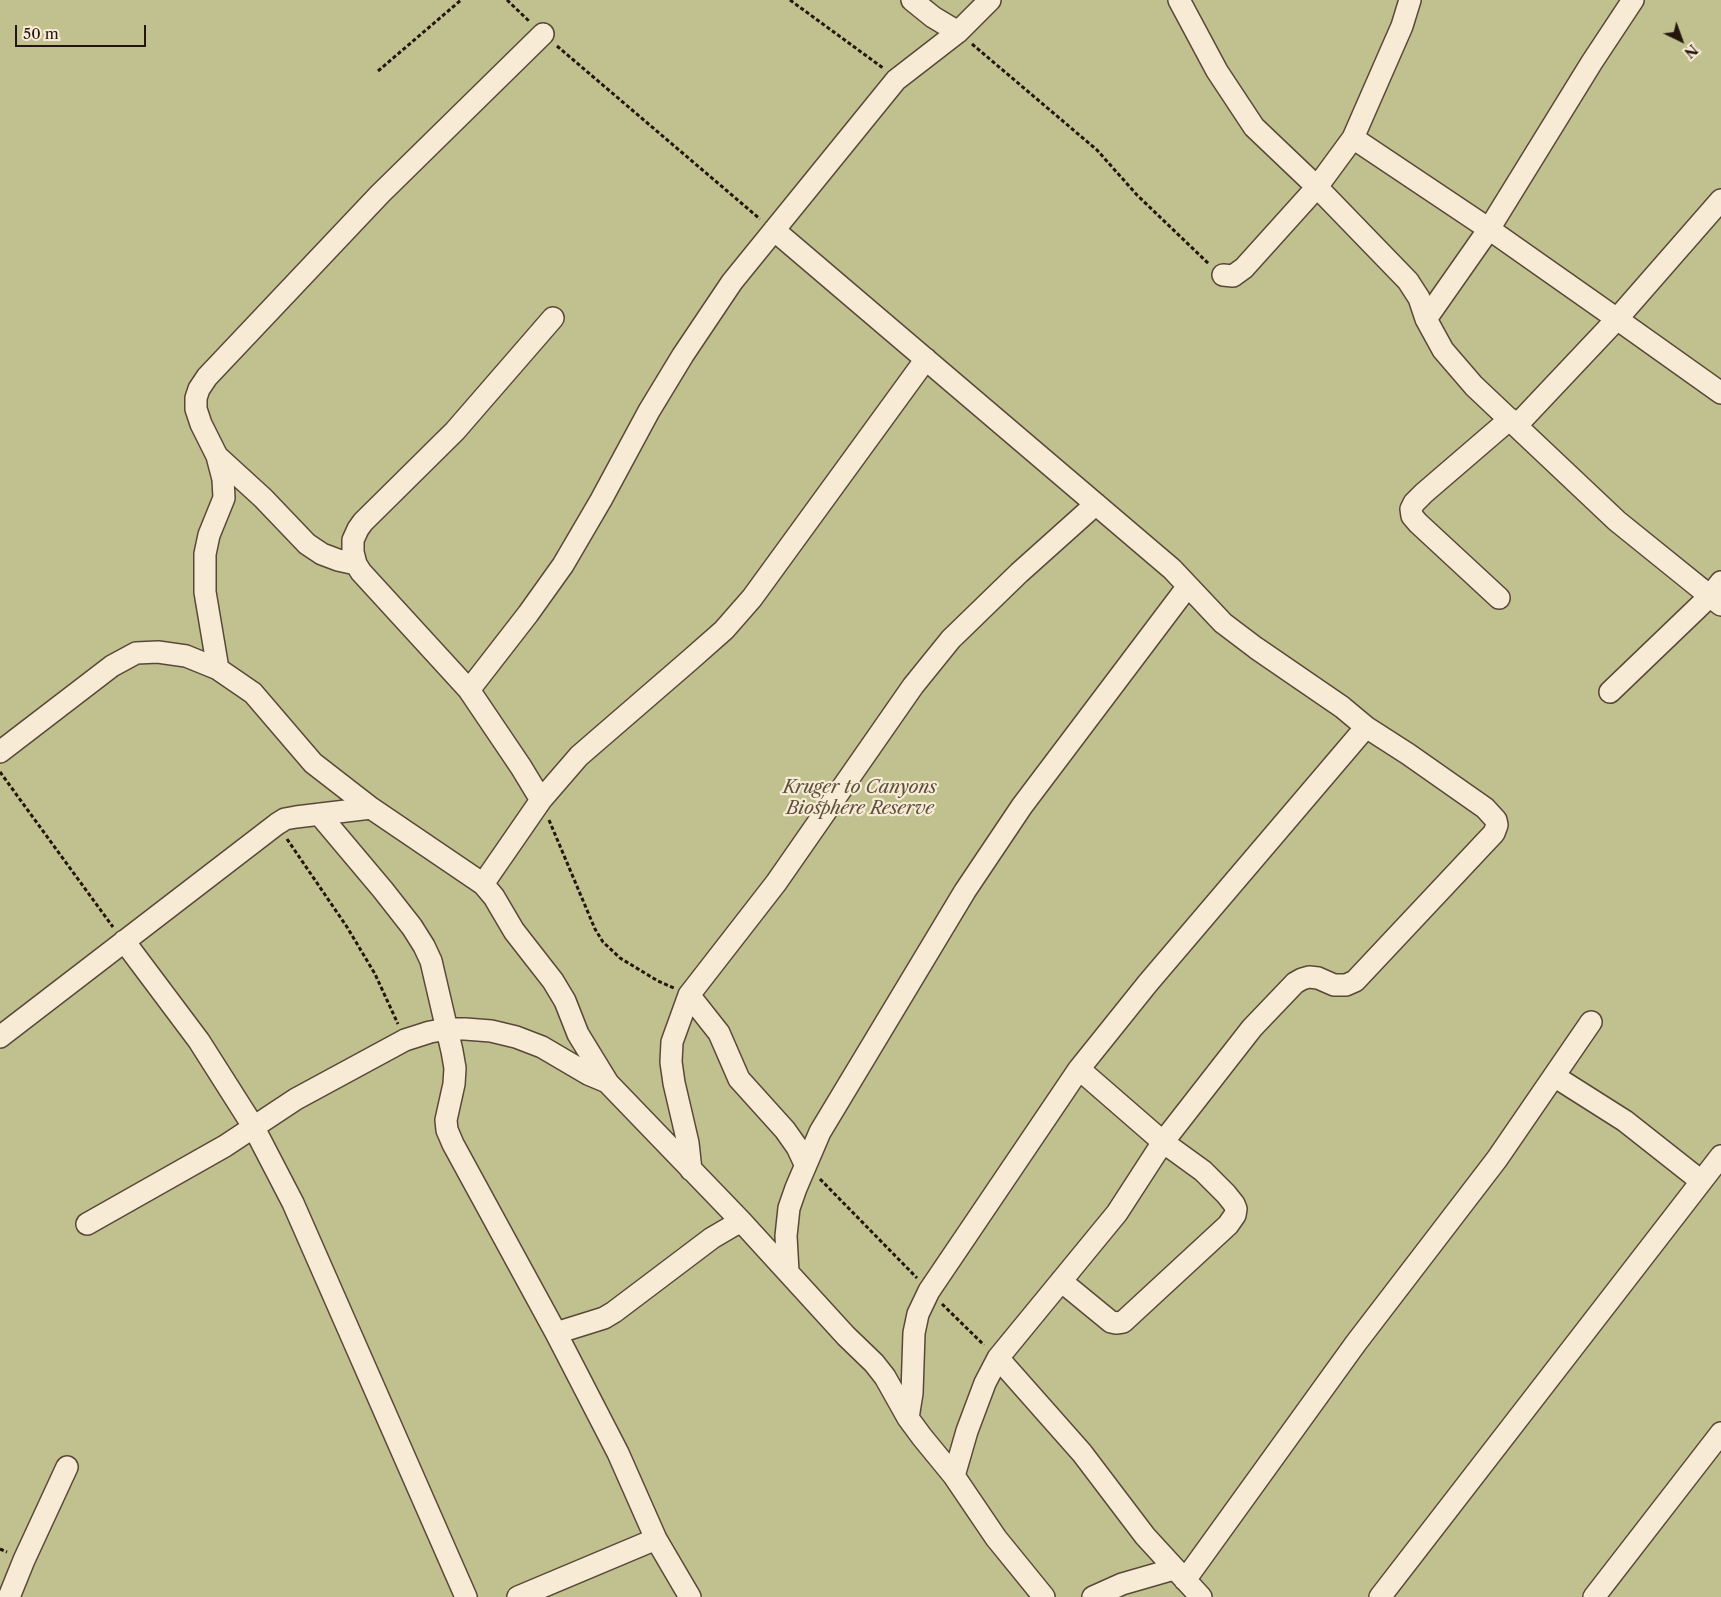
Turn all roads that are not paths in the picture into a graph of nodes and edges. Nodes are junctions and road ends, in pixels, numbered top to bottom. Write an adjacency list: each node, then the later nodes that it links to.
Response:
1 (912, 0): 6 (street)
2 (990, 0): 6 (street)
3 (1179, 0): 9 (street)
4 (1410, 0): 8 (street)
5 (1633, 0): 11 (street)
6 (958, 32): 12 (street)
7 (543, 34): 20 (street)
8 (1354, 138): 9 (street); 11 (street)
9 (1317, 187): 13 (street); 15 (street)
10 (1721, 200): 16 (street)
11 (1489, 229): 15 (street); 16 (street)
12 (774, 230): 17 (street); 27 (street)
13 (1223, 275)
14 (553, 318): 22 (street)
15 (1426, 319): 19 (street)
16 (1617, 319): 18 (street); 19 (street)
17 (926, 359): 21 (street); 31 (street)
18 (1721, 394)
19 (1513, 422): 24 (street); 25 (street)
20 (217, 456): 22 (street); 26 (street)
21 (1096, 504): 23 (street); 36 (street)
22 (356, 564): 27 (street)
23 (1188, 586): 29 (street); 46 (street)
24 (1717, 594): 28 (street)
25 (1499, 598)
26 (218, 669): 30 (street); 32 (street)
27 (469, 690): 31 (street)
28 (1610, 692)
29 (1366, 727): 40 (street); 44 (street)
30 (0, 752)
31 (541, 800): 34 (street)
32 (371, 808): 33 (street); 34 (street)
33 (319, 814): 35 (street); 38 (street)
34 (483, 884): 42 (street)
35 (124, 941): 39 (street); 43 (street)
36 (689, 995): 46 (street); 47 (street)
37 (1591, 1022): 41 (street)
38 (447, 1029): 42 (street); 43 (street); 53 (street)
39 (0, 1037)
40 (1079, 1069): 44 (street); 55 (street)
41 (1554, 1076): 48 (street); 60 (street)
42 (608, 1083): 47 (street)
43 (253, 1126): 50 (street); 62 (street)
44 (1163, 1142): 52 (street); 52 (street)
45 (1721, 1156): 48 (street)
46 (805, 1164): 51 (street)
47 (691, 1170): 49 (street)
48 (1701, 1181): 68 (street)
49 (740, 1221): 51 (street); 53 (street)
50 (88, 1224)
51 (788, 1272): 55 (street)
52 (1061, 1281): 54 (street)
53 (556, 1333): 59 (street)
54 (998, 1358): 58 (street); 60 (street)
55 (908, 1418): 58 (street)
56 (1721, 1433): 69 (street)
57 (67, 1467): 61 (street)
58 (954, 1476): 65 (street)
59 (656, 1538): 63 (street); 64 (street)
60 (1180, 1574): 66 (street); 67 (street)
61 (9, 1597)
62 (466, 1597)
63 (518, 1597)
64 (690, 1597)
65 (1044, 1597)
66 (1093, 1597)
67 (1201, 1597)
68 (1380, 1597)
69 (1594, 1597)

